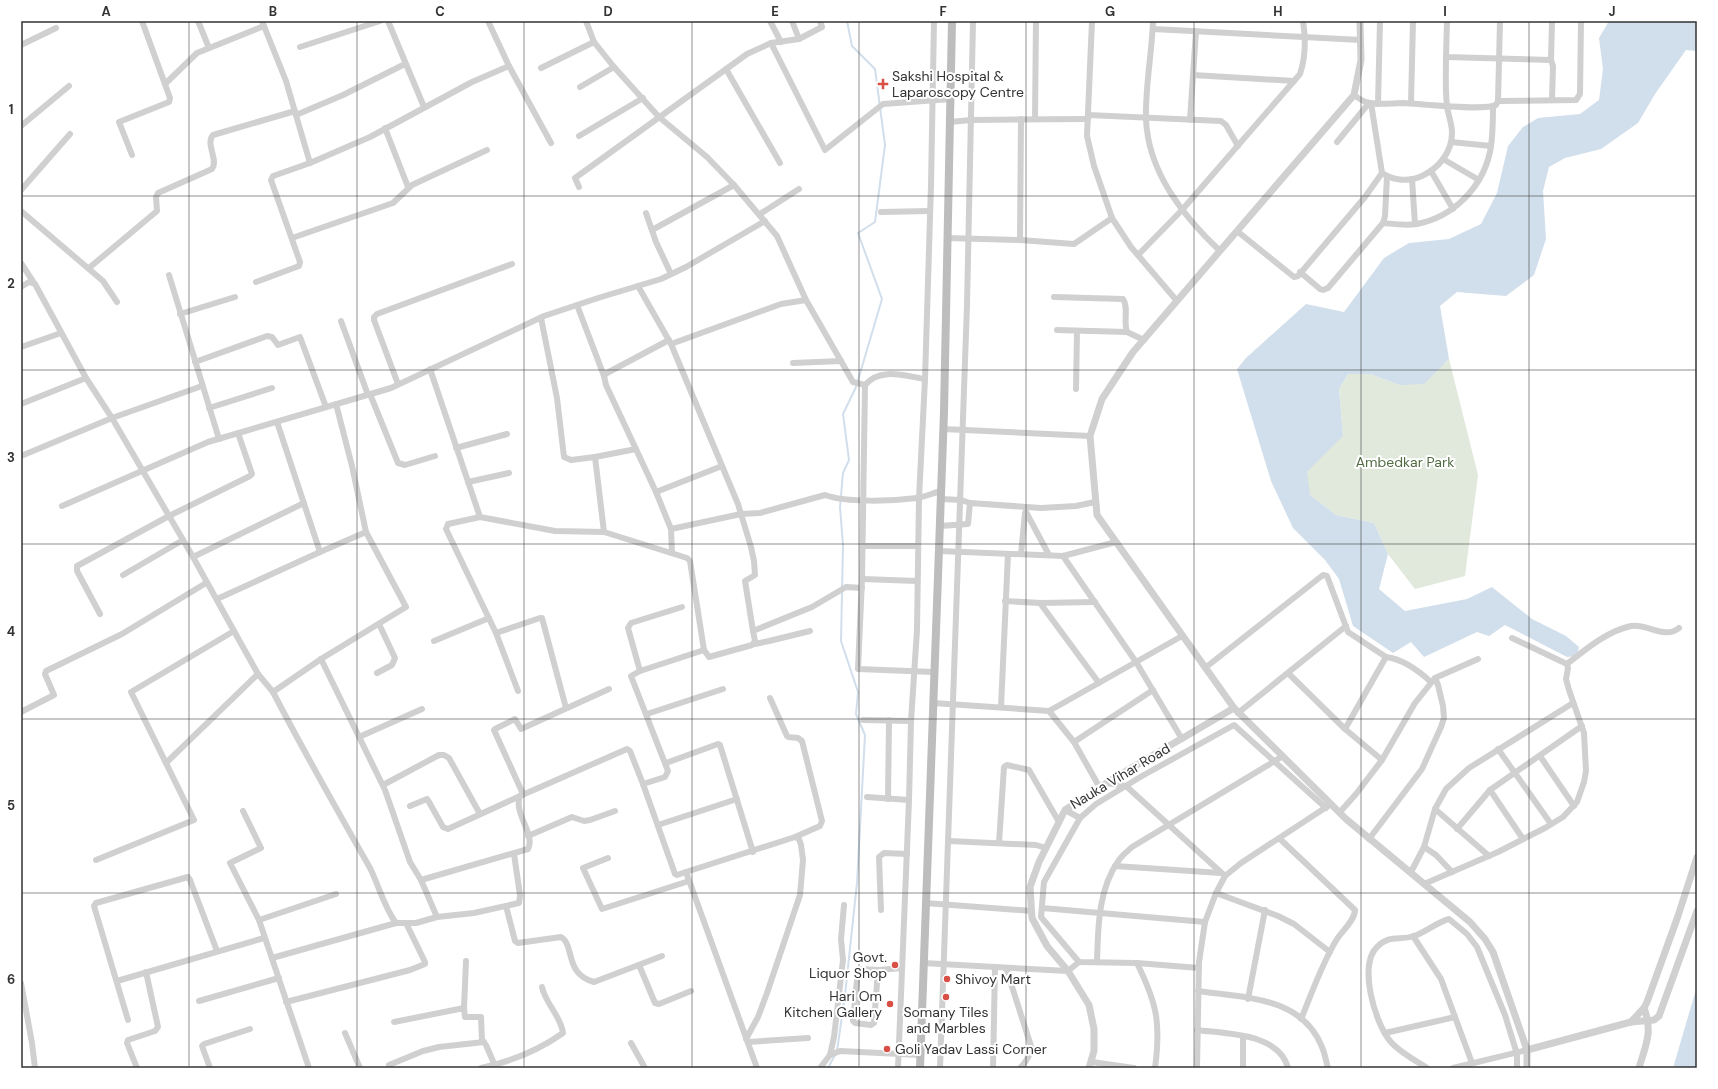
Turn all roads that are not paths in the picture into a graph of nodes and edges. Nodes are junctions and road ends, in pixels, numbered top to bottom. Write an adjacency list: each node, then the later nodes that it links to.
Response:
1 (142, 21): 47 (street)
2 (198, 21): 36 (street)
3 (380, 21): 35 (street)
4 (388, 21): 40 (street)
5 (488, 21): 41 (street)
6 (586, 21): 31 (street)
7 (770, 21): 32 (street)
8 (792, 21): 29 (street)
9 (820, 21): 29 (street)
10 (934, 21): 53 (street)
11 (952, 21): 52 (main road)
12 (973, 21): 67 (street)
13 (1036, 21): 66 (street)
14 (1092, 21): 63 (street)
15 (1153, 21): 26 (street)
16 (1304, 21): 28 (street)
17 (1360, 21): 30 (street)
18 (1380, 21): 56 (street)
19 (1413, 21): 57 (street)
20 (1447, 21): 37 (street)
21 (1500, 21): 38 (street)
22 (1552, 21): 39 (street)
23 (1581, 21): 55 (street)
24 (263, 24): 36 (street); 61 (street)
25 (56, 28): 34 (street)
26 (1153, 29): 27 (street); 64 (street)
27 (1196, 32): 28 (street); 45 (street)
28 (1306, 37): 30 (street); 46 (street)
29 (800, 39): 32 (street)
30 (1361, 40): 50 (street)
31 (594, 42): 42 (street); 43 (street)
32 (781, 42): 33 (street)
33 (771, 43): 44 (street); 53 (street)
34 (21, 45)
35 (300, 47)
36 (209, 48): 47 (street)
37 (1446, 56): 38 (street); 58 (street)
38 (1499, 58): 39 (street); 54 (street)
39 (1551, 60): 55 (street)
40 (405, 64): 60 (street); 61 (street)
41 (509, 66): 60 (street); 76 (street)
42 (614, 67): 49 (street); 51 (street)
43 (541, 68)
44 (726, 69): 62 (street); 83 (street)
45 (1193, 75): 46 (street); 68 (street)
46 (1294, 81): 77 (street)
47 (165, 84): 80 (street)
48 (69, 86): 70 (street)
49 (580, 87)
50 (1354, 95): 56 (street); 105 (street)
51 (643, 98): 62 (street); 73 (street)
52 (951, 99): 53 (street); 69 (main road)
53 (933, 100): 96 (street)
54 (1498, 100): 55 (street); 59 (street)
55 (1552, 100)
56 (1372, 103): 57 (street); 74 (street); 85 (street)
57 (1411, 103): 58 (street)
58 (1447, 105): 59 (street); 75 (street)
59 (1493, 106): 78 (street)
60 (424, 107): 71 (street)
61 (295, 113): 82 (street); 114 (street)
62 (659, 117): 88 (street); 90 (street)
63 (1088, 117): 64 (street); 66 (street); 100 (street)
64 (1146, 118): 68 (street); 94 (street)
65 (1021, 119): 66 (street); 67 (street); 109 (street)
66 (1035, 119)
67 (971, 120): 69 (street); 108 (street)
68 (1190, 120): 77 (street)
69 (950, 122): 107 (main road)
70 (21, 126)
71 (385, 128): 82 (street); 89 (street)
72 (70, 134): 92 (street)
73 (579, 136)
74 (1337, 142)
75 (1451, 142): 78 (street); 81 (street)
76 (551, 143)
77 (1238, 146): 94 (street)
78 (1491, 146): 87 (street)
79 (487, 150): 89 (street)
80 (132, 155)
81 (1443, 159): 84 (street); 87 (street)
82 (310, 163): 106 (street)
83 (780, 163)
84 (1431, 171): 86 (street); 93 (street)
85 (1384, 174): 86 (street); 102 (street); 115 (street)
86 (1412, 179): 103 (street)
87 (1479, 180): 93 (street)
88 (734, 185): 99 (street); 104 (street)
89 (408, 187): 106 (street)
90 (580, 187)
91 (799, 189): 99 (street)
92 (21, 190)
93 (1453, 209): 103 (street)
94 (1182, 210): 110 (street); 111 (street)
95 (21, 211): 114 (street)
96 (930, 211): 97 (street); 144 (street)
97 (881, 212)
98 (646, 213): 104 (street)
99 (760, 214): 101 (street)
100 (1112, 218): 109 (street); 111 (street)
101 (765, 221): 116 (street); 124 (street)
102 (1383, 223): 103 (street); 115 (street)
103 (1415, 224)
104 (652, 230): 116 (street)
105 (1237, 231): 110 (street); 115 (street)
106 (292, 238): 118 (street)
107 (947, 238): 108 (street); 157 (main road)
108 (969, 238): 109 (street); 158 (street)
109 (1020, 240)
110 (1220, 252): 125 (street)
111 (1138, 255): 125 (street)
112 (21, 263): 119 (street)
113 (512, 264): 145 (street)
114 (89, 268): 126 (street)
115 (1300, 272)
116 (671, 274): 120 (street)
117 (169, 275): 128 (street)
118 (256, 282)
119 (34, 283): 121 (street); 134 (street)
120 (638, 286): 127 (street); 136 (street)
121 (21, 287)
122 (235, 297): 128 (street)
123 (1054, 297): 133 (street)
124 (806, 300): 136 (street); 138 (street)
125 (1177, 301): 135 (street)
126 (117, 302)
127 (577, 305): 129 (street); 142 (street)
128 (180, 314): 139 (street)
129 (541, 318): 141 (street); 167 (street)
130 (341, 321): 150 (street)
131 (1057, 330): 132 (street)
132 (1077, 331): 133 (street); 149 (street)
133 (1127, 332): 135 (street)
134 (61, 333): 137 (street); 143 (street)
135 (1144, 340): 161 (street)
136 (670, 342): 142 (street); 168 (street)
137 (21, 347)
138 (841, 361): 140 (street); 146 (street)
139 (195, 362): 147 (street); 153 (street)
140 (793, 363)
141 (430, 369): 145 (street); 163 (street)
142 (604, 376): 164 (street)
143 (86, 378): 151 (street); 155 (street)
144 (925, 379): 146 (street); 174 (street)
145 (398, 384): 150 (street)
146 (863, 384): 175 (street)
147 (202, 386): 154 (street); 155 (street)
148 (272, 388): 154 (street)
149 (1076, 389)
150 (369, 394): 152 (street); 166 (street)
151 (21, 404)
152 (336, 404): 153 (street); 188 (street)
153 (326, 407): 156 (street)
154 (209, 408): 162 (street)
155 (112, 418): 165 (street); 169 (street)
156 (277, 422): 159 (street); 178 (street)
157 (943, 429): 158 (street); 173 (main road)
158 (963, 430): 161 (street); 176 (street)
159 (238, 433): 162 (street); 183 (street)
160 (507, 434): 163 (street)
161 (1090, 436): 177 (street)
162 (219, 439): 169 (street)
163 (456, 448): 171 (street)
164 (636, 449): 167 (street); 172 (street)
165 (21, 456)
166 (435, 456)
167 (595, 457): 189 (street)
168 (722, 466): 172 (street); 182 (street)
169 (142, 470): 180 (street); 183 (street)
170 (509, 473): 171 (street)
171 (468, 482): 184 (street)
172 (656, 492): 187 (street)
173 (941, 495): 174 (street); 176 (street); 186 (main road)
174 (919, 498): 175 (street); 193 (street)
175 (864, 500): 182 (street); 192 (street)
176 (961, 500): 179 (street); 185 (street)
177 (1095, 502): 181 (street); 191 (street)
178 (304, 503): 195 (street); 202 (street)
179 (970, 503): 181 (street); 185 (street)
180 (62, 506)
181 (1026, 509): 199 (street); 200 (street)
182 (741, 514): 187 (street); 219 (street)
183 (169, 516): 190 (street); 213 (street)
184 (480, 517): 189 (street); 214 (street)
185 (960, 524): 186 (street); 196 (street)
186 (940, 526): 194 (main road)
187 (671, 529): 197 (street)
188 (366, 532): 195 (street); 215 (street)
189 (604, 532): 197 (street)
190 (183, 540): 202 (street); 203 (street)
191 (1116, 542): 201 (street); 222 (street)
192 (863, 546): 193 (street); 204 (street)
193 (918, 546): 205 (street)
194 (938, 551): 196 (street); 235 (main road)
195 (320, 552): 208 (street)
196 (959, 552): 198 (street); 249 (street)
197 (672, 553): 226 (street)
198 (1008, 554): 199 (street); 209 (street)
199 (1021, 554): 200 (street)
200 (1049, 555): 201 (street)
201 (1063, 556): 210 (street)
202 (193, 557): 206 (street)
203 (123, 575)
204 (862, 579): 205 (street); 207 (street)
205 (917, 580): 234 (street)
206 (206, 582): 208 (street); 255 (street)
207 (862, 588): 219 (street); 234 (street)
208 (217, 599): 218 (street)
209 (1006, 601): 211 (street); 250 (street)
210 (1095, 602): 211 (street); 230 (street)
211 (1040, 603): 240 (street)
212 (682, 607): 233 (street)
213 (100, 614)
214 (489, 618): 221 (street); 224 (street)
215 (379, 624): 228 (street); 236 (street)
216 (1346, 626): 227 (street); 232 (street); 237 (street)
217 (1678, 628): 231 (street)
218 (234, 631): 238 (street); 270 (street)
219 (753, 631): 225 (street)
220 (810, 631): 225 (street)
221 (496, 633): 244 (street); 251 (street)
222 (1182, 636): 230 (street); 232 (street)
223 (1512, 638): 231 (street)
224 (434, 641)
225 (755, 644): 226 (street)
226 (704, 650): 233 (street)
227 (1386, 657): 239 (street); 261 (street)
228 (321, 659): 245 (street); 262 (street)
229 (1478, 659): 239 (street)
230 (1136, 662): 240 (street); 243 (street)
231 (1567, 664): 248 (street)
232 (1205, 668): 253 (street)
233 (640, 671): 256 (street)
234 (914, 671): 235 (street); 259 (street)
235 (934, 672): 247 (main road)
236 (377, 673)
237 (1288, 673): 253 (street); 261 (street)
238 (258, 674): 245 (street); 270 (street)
239 (1433, 680): 268 (street); 302 (street)
240 (1099, 683): 254 (street)
241 (609, 689): 251 (street)
242 (723, 689): 256 (street)
243 (1153, 690): 263 (street); 264 (street)
244 (518, 691)
245 (273, 692): 338 (street)
246 (770, 698): 300 (street)
247 (933, 703): 249 (street); 325 (main road)
248 (1573, 703): 260 (street); 265 (street)
249 (954, 705): 250 (street); 304 (street)
250 (1001, 707): 254 (street)
251 (566, 708): 279 (street)
252 (422, 709): 262 (street)
253 (1236, 710): 263 (street, Nauka Vihar Road); 266 (street)
254 (1049, 711): 264 (street)
255 (21, 712)
256 (647, 714): 271 (street)
257 (863, 720): 258 (street)
258 (889, 720): 259 (street); 282 (street)
259 (911, 720): 283 (street)
260 (1582, 726): 267 (street); 286 (street)
261 (1344, 728): 268 (street)
262 (359, 737): 275 (street)
263 (1182, 739): 273 (street, Nauka Vihar Road)
264 (1074, 742): 277 (street)
265 (1498, 749): 272 (street); 288 (street)
266 (1283, 756): 269 (street); 285 (street)
267 (1540, 756): 272 (street); 286 (street)
268 (1382, 760): 291 (street)
269 (1275, 761): 276 (street); 285 (street); 297 (street)
270 (166, 763): 314 (street)
271 (666, 763): 274 (street); 281 (street)
272 (1515, 773): 278 (street); 295 (street)
273 (1106, 783): 276 (street); 277 (street, Nauka Vihar Road)
274 (644, 784): 279 (street); 296 (street)
275 (383, 785): 292 (street); 320 (street)
276 (1126, 786): 293 (street); 297 (street)
277 (1100, 788): 287 (street, Nauka Vihar Road)
278 (1490, 790): 298 (street); 303 (street)
279 (522, 795): 292 (street); 299 (street)
280 (867, 797): 282 (street)
281 (737, 799): 296 (street); 308 (street)
282 (888, 799): 283 (street)
283 (909, 800): 310 (street)
284 (410, 806): 292 (street)
285 (1329, 806): 291 (street); 301 (street)
286 (1574, 806): 295 (street)
287 (1065, 810): 293 (street); 294 (street, Nauka Vihar Road)
288 (1435, 810): 298 (street); 306 (street)
289 (243, 811): 336 (street)
290 (615, 811): 299 (street)
291 (1340, 812): 302 (street)
292 (480, 814)
293 (1080, 818): 329 (street)
294 (1059, 822): 305 (street); 307 (street, Nauka Vihar Road)
295 (1551, 824): 303 (street)
296 (658, 825): 316 (street)
297 (1169, 825): 315 (street); 319 (street)
298 (1457, 829): 311 (street)
299 (528, 836): 309 (street)
300 (795, 837): 308 (street); 383 (street)
301 (1280, 839): 319 (street); 343 (street)
302 (1369, 839): 317 (street)
303 (1524, 839): 311 (street)
304 (949, 841): 305 (street); 327 (street)
305 (999, 843): 307 (street)
306 (1424, 847): 317 (street); 318 (street)
307 (1046, 848): 332 (street, Nauka Vihar Road)
308 (753, 852): 316 (street)
309 (514, 854): 320 (street); 328 (street)
310 (907, 854): 330 (street); 353 (street)
311 (1489, 856): 318 (street)
312 (1697, 857): 370 (street)
313 (608, 858): 321 (street)
314 (96, 860)
315 (1115, 866): 319 (street); 334 (street)
316 (686, 872): 321 (street)
317 (1411, 872): 322 (street)
318 (1452, 872): 322 (street)
319 (1223, 874): 324 (street)
320 (421, 880): 335 (street)
321 (689, 881): 383 (street)
322 (1424, 884): 386 (street)
323 (336, 894): 336 (street)
324 (1216, 894): 331 (street); 337 (street)
325 (925, 903): 327 (street); 349 (main road)
326 (844, 905): 387 (street)
327 (946, 905): 332 (street); 352 (street)
328 (506, 906): 335 (street); 351 (street)
329 (1042, 908): 334 (street); 347 (street)
330 (881, 910)
331 (1265, 910): 343 (street); 366 (street)
332 (1032, 911): 358 (street, Nauka Vihar Road)
333 (1697, 911): 374 (street)
334 (1100, 913): 337 (street); 348 (street)
335 (437, 917): 339 (street)
336 (259, 920): 341 (street)
337 (1205, 922): 356 (street)
338 (396, 923): 339 (street); 345 (street)
339 (406, 923): 368 (street)
340 (1413, 936): 371 (street); 380 (street); 389 (street)
341 (264, 938): 342 (street); 345 (street)
342 (217, 952): 359 (street); 361 (street)
343 (1330, 952): 372 (street)
344 (662, 956): 351 (street)
345 (272, 958): 360 (street)
346 (466, 961): 369 (street)
347 (1078, 962): 348 (street); 358 (street)
348 (1097, 962): 350 (street)
349 (923, 963): 352 (street); 390 (main road)
350 (1136, 963): 356 (street); 410 (street)
351 (639, 965): 364 (street)
352 (944, 966): 354 (street); 406 (street)
353 (902, 968): 357 (street); 388 (street)
354 (995, 968): 355 (street); 407 (street)
355 (1006, 968): 358 (street); 408 (street)
356 (1199, 968): 365 (street)
357 (878, 970): 357 (street)
358 (1068, 971): 393 (street, Nauka Vihar Road)
359 (146, 972): 361 (street); 396 (street)
360 (279, 978): 367 (street); 368 (street)
361 (117, 981): 373 (street)
362 (21, 983): 395 (street)
363 (542, 987): 394 (street)
364 (691, 991)
365 (1198, 991): 366 (street); 378 (street)
366 (1248, 999): 372 (street)
367 (199, 1001)
368 (286, 1002): 398 (street)
369 (464, 1008): 375 (street); 384 (street)
370 (1644, 1008): 374 (street); 376 (street)
371 (1455, 1017): 380 (street); 391 (street)
372 (1301, 1019): 414 (street)
373 (128, 1020)
374 (1649, 1021): 376 (street); 419 (street)
375 (394, 1022)
376 (1631, 1022): 386 (street)
377 (250, 1029): 397 (street)
378 (1197, 1030): 381 (street); 411 (street)
379 (345, 1033): 399 (street)
380 (1385, 1033): 415 (street)
381 (1243, 1037): 412 (street); 413 (street)
382 (808, 1038): 383 (street)
383 (747, 1041): 402 (street)
384 (484, 1042): 392 (street); 394 (street)
385 (631, 1043): 401 (street)
386 (1527, 1050): 389 (street); 418 (street)
387 (831, 1054): 388 (street); 403 (street)
388 (899, 1054): 390 (street); 404 (street)
389 (1517, 1054): 391 (street); 417 (street)
390 (920, 1055): 405 (main road)
391 (1472, 1063): 416 (street)
392 (389, 1065)
393 (1090, 1065): 409 (street)
394 (496, 1067): 400 (street)
395 (35, 1068)
396 (137, 1068)
397 (210, 1068)
398 (309, 1068)
399 (360, 1068)
400 (481, 1068)
401 (645, 1068)
402 (758, 1068)
403 (820, 1068)
404 (898, 1068)
405 (920, 1068)
406 (940, 1068)
407 (993, 1068)
408 (1020, 1068)
409 (1134, 1068)
410 (1155, 1068)
411 (1197, 1068)
412 (1242, 1068)
413 (1288, 1068)
414 (1328, 1068)
415 (1426, 1068)
416 (1453, 1068)
417 (1517, 1068)
418 (1527, 1068)
419 (1639, 1068)

